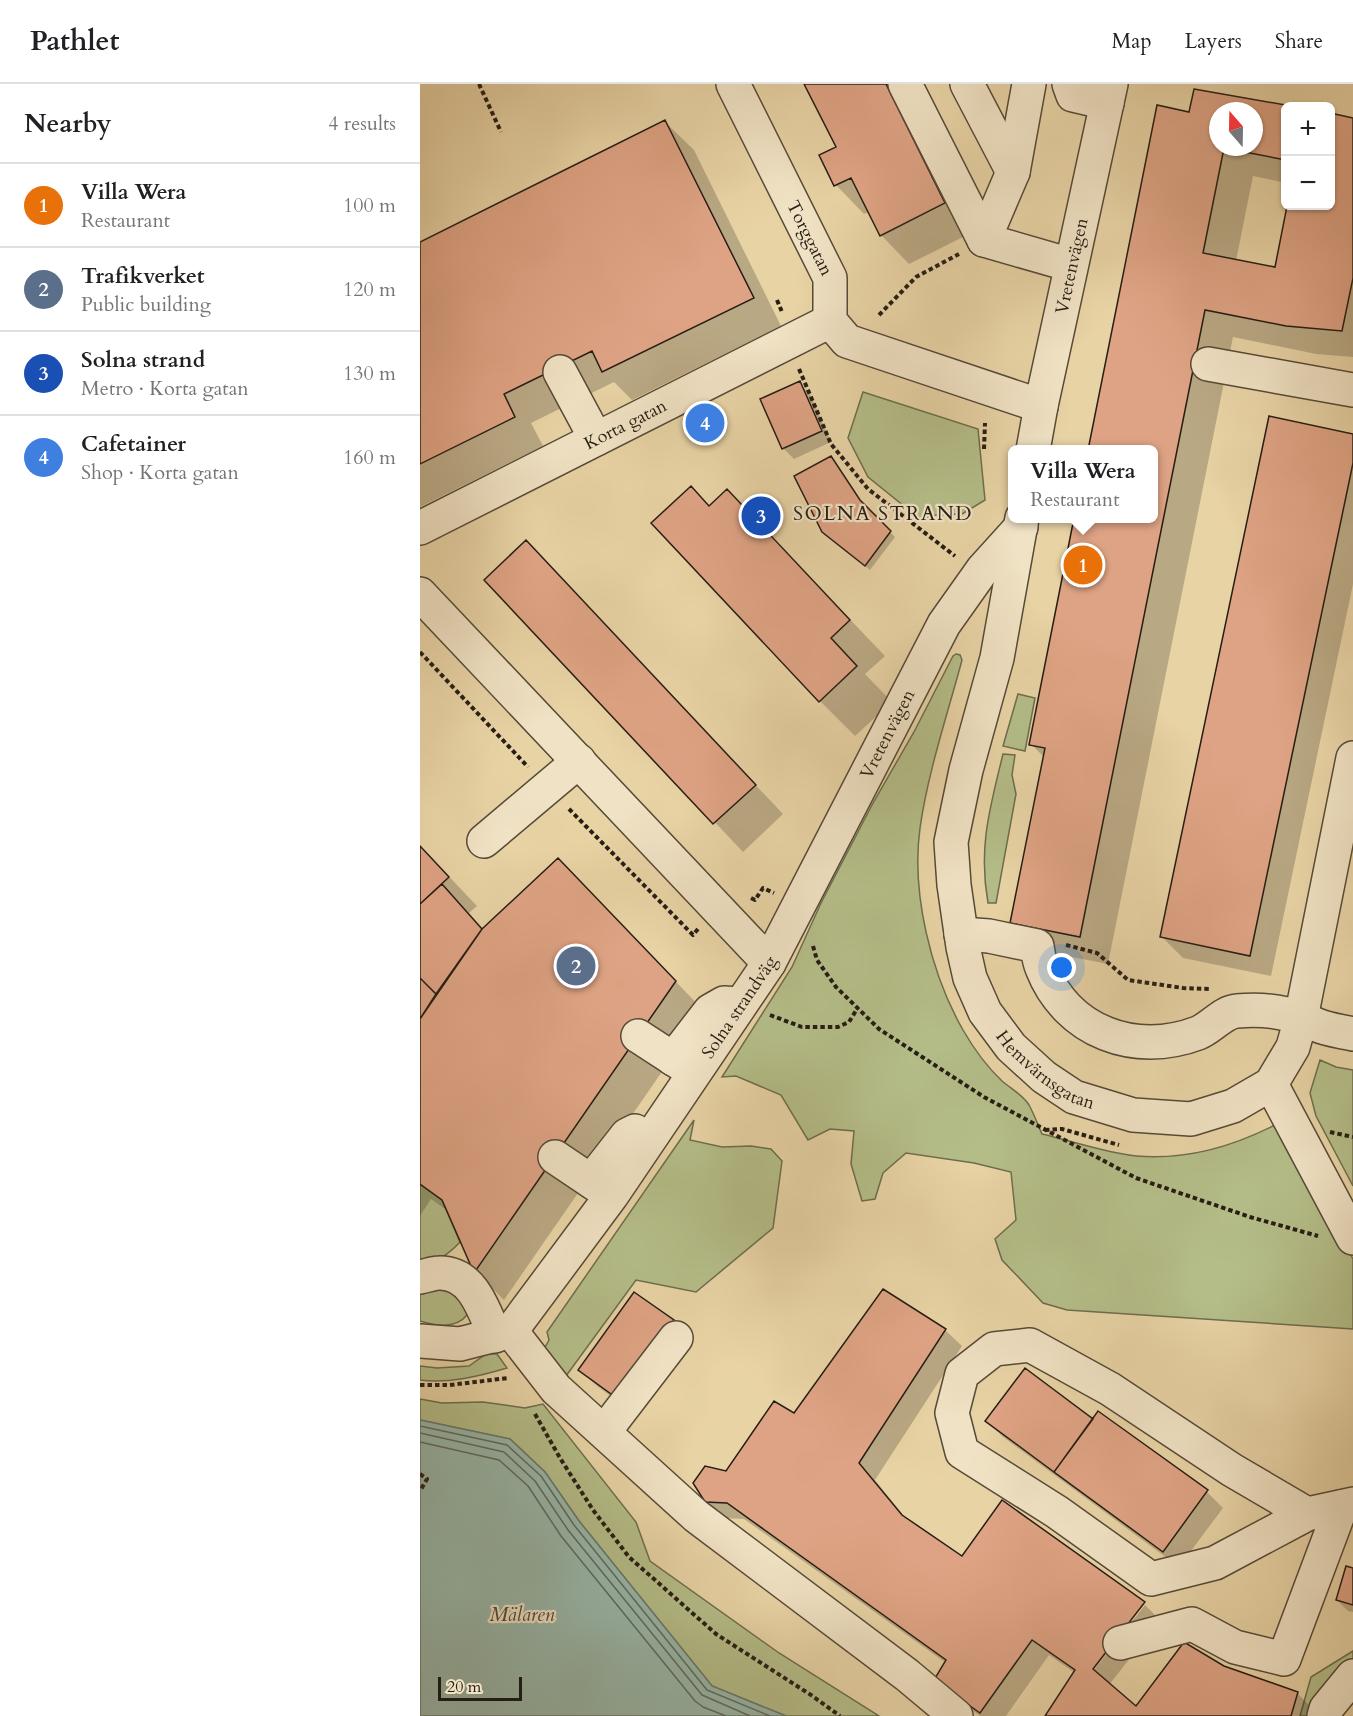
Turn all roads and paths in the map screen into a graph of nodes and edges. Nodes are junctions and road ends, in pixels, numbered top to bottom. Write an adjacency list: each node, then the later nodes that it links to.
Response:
1 (479, 84): 8 (path)
2 (733, 84): 13 (street, Torggatan)
3 (905, 84): 10 (street)
4 (967, 84): 9 (street)
5 (1029, 84): 9 (street)
6 (1069, 84): 7 (street)
7 (1109, 94): 11 (street, Vretenvägen)
8 (501, 132)
9 (1013, 171): 10 (street)
10 (984, 240): 11 (street); 12 (path)
11 (1071, 265): 19 (street, Vretenvägen)
12 (879, 315)
13 (830, 321): 19 (street); 22 (street, Korta gatan)
14 (1208, 364): 17 (street)
15 (797, 366): 27 (path)
16 (560, 372): 22 (street)
17 (1353, 390)
18 (1298, 400): 20 (street)
19 (1041, 406): 23 (street, Vretenvägen)
20 (1353, 412)
21 (985, 423): 24 (path)
22 (596, 439): 26 (street, Korta gatan)
23 (1034, 445)
24 (984, 448)
25 (1022, 523): 34 (street, Hemvärnsgatan); 37 (street, Vretenvägen)
26 (420, 528)
27 (958, 559)
28 (420, 594): 30 (street, Solna strandväg)
29 (1353, 759): 41 (street, Hemvärnsgatan)
30 (579, 761): 31 (street); 37 (street, Solna strandväg)
31 (483, 841)
32 (763, 888): 33 (path)
33 (748, 896)
34 (961, 934): 41 (street); 45 (street, Hemvärnsgatan)
35 (812, 941): 40 (path)
36 (1064, 945): 38 (path)
37 (769, 963): 39 (street, Solna strandväg)
38 (1213, 989)
39 (741, 1004): 40 (path); 44 (street, Solna strandväg)
40 (857, 1009): 48 (path)
41 (1301, 1018): 42 (street); 45 (street, Hemvärnsgatan)
42 (1353, 1034)
43 (638, 1036): 44 (street)
44 (684, 1066): 47 (street, Solna strandväg)
45 (1271, 1084): 49 (street)
46 (555, 1157): 47 (street)
47 (602, 1188): 51 (street, Solna strandväg)
48 (1318, 1236)
49 (1353, 1238)
50 (420, 1277): 51 (street)
51 (503, 1334): 53 (street); 57 (street)
52 (676, 1338): 57 (street)
53 (420, 1341)
54 (515, 1378): 55 (path)
55 (420, 1385)
56 (532, 1408): 64 (path)
57 (604, 1432): 65 (street)
58 (420, 1474): 59 (path)
59 (420, 1491)
60 (1347, 1505): 61 (street); 62 (street)
61 (1307, 1514): 61 (street)
62 (1120, 1643)
63 (1353, 1676): 66 (street)
64 (840, 1716)
65 (957, 1716)
66 (1324, 1716)

